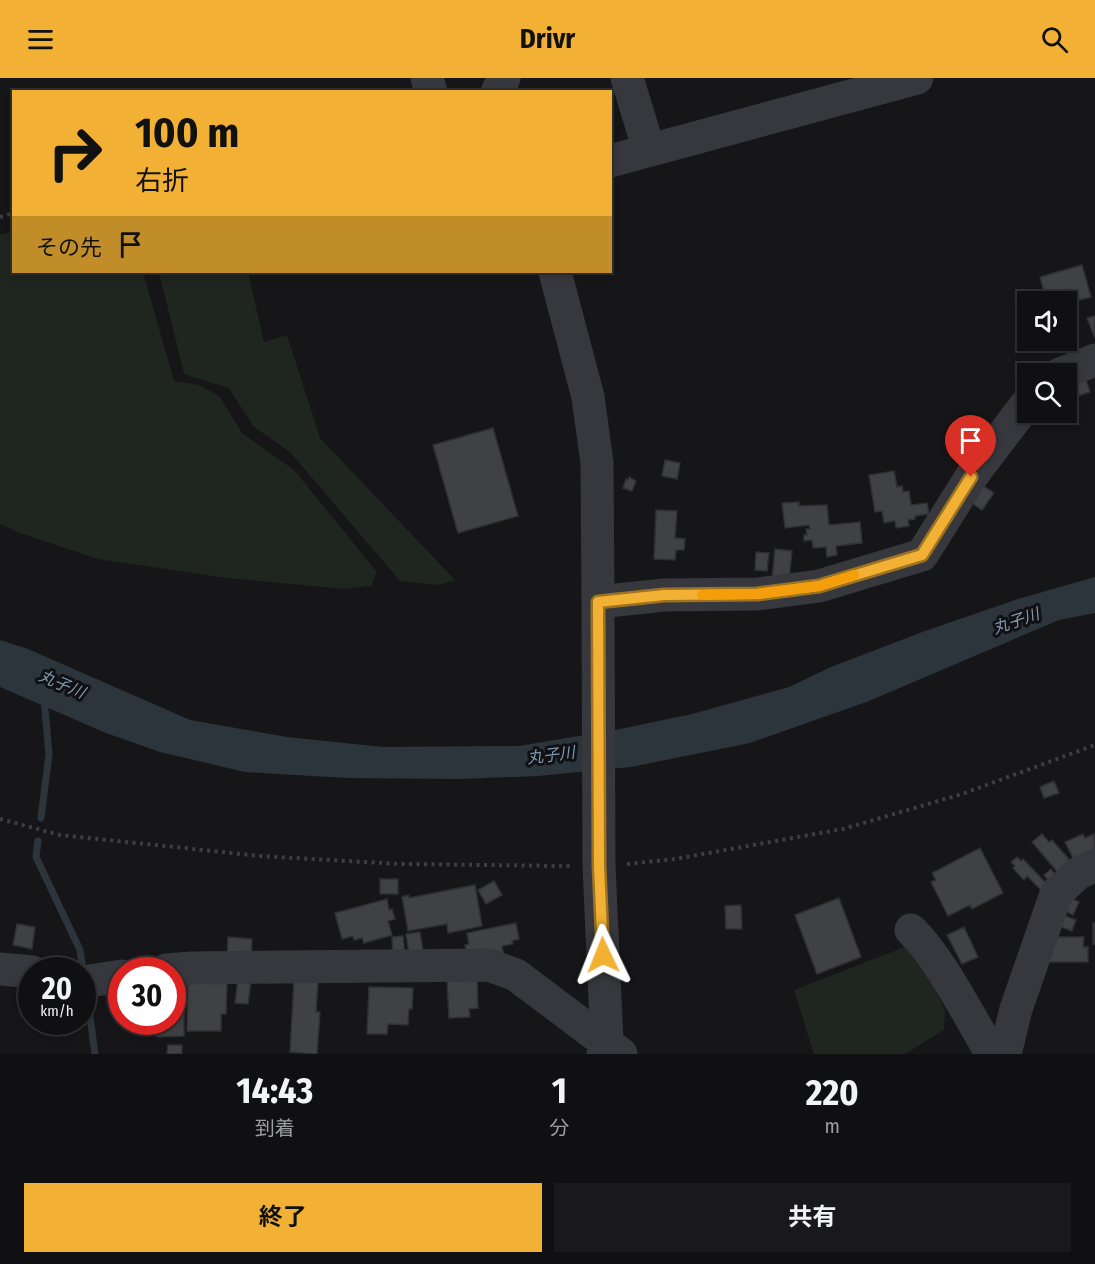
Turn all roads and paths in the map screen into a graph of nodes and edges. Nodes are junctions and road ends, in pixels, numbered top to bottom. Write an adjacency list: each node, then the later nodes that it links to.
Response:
1 (627, 78): 3 (street)
2 (916, 78): 3 (street)
3 (649, 150): 4 (street)
4 (612, 160)
5 (555, 273): 9 (street)
6 (1095, 360): 7 (street)
7 (1077, 367)
8 (1017, 416): 9 (street)
9 (598, 602): 12 (street)
10 (1095, 745): 12 (path)
11 (0, 819): 12 (path)
12 (599, 859): 18 (street)
13 (1095, 865): 20 (street)
14 (911, 930): 19 (street)
15 (186, 968): 18 (street)
16 (0, 969): 17 (street)
17 (18, 971)
18 (610, 1050)
19 (992, 1054)
20 (1005, 1054)

